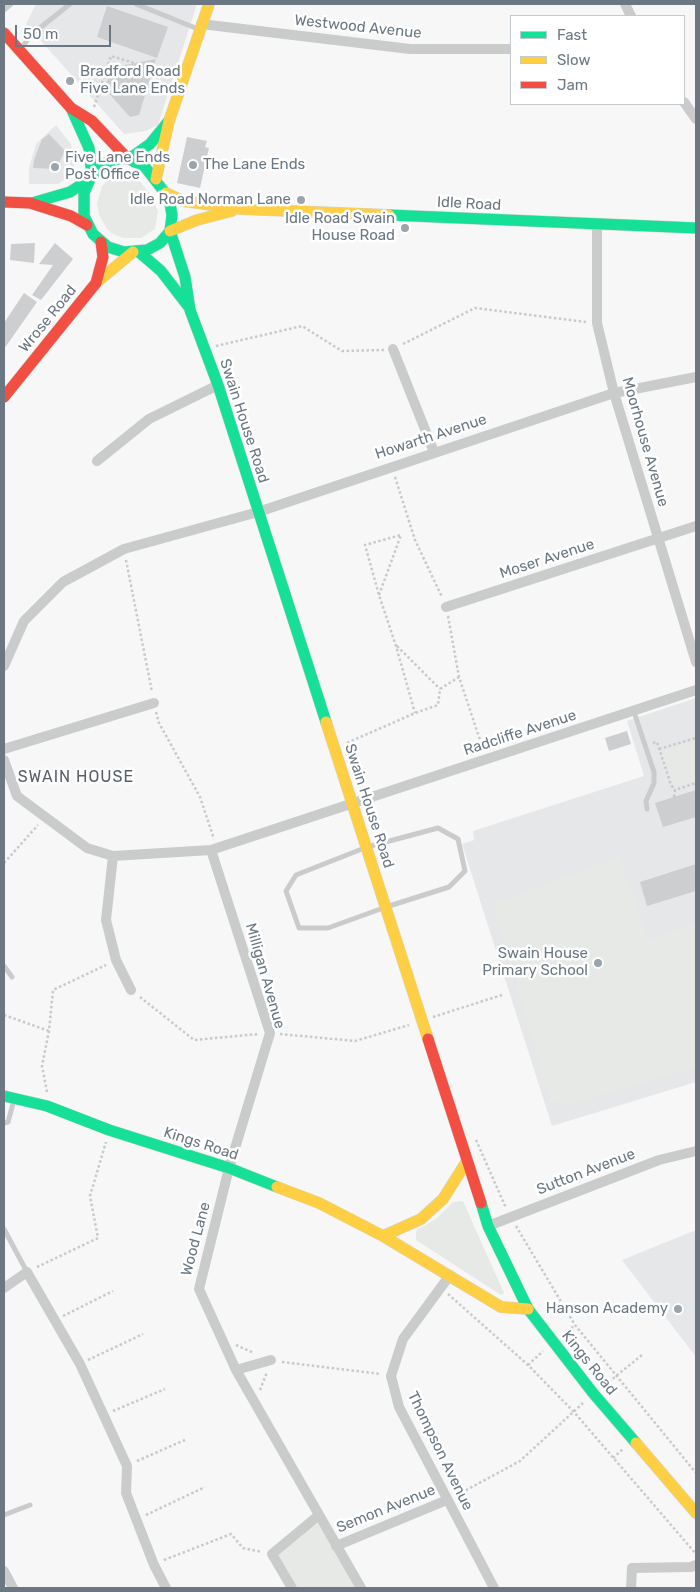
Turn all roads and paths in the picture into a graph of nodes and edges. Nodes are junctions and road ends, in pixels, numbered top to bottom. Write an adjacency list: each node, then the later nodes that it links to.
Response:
1 (11, 4): 5 (lane)
2 (70, 4): 9 (lane)
3 (136, 4): 6 (lane)
4 (209, 4): 6 (street)
5 (4, 10)
6 (200, 27): 8 (street, Westwood Avenue); 10 (street)
7 (4, 33): 9 (street)
8 (510, 49)
9 (20, 50): 13 (street)
10 (183, 78): 12 (path); 15 (street)
11 (685, 103): 14 (street)
12 (94, 106)
13 (71, 108): 16 (street); 17 (street)
14 (695, 116)
15 (169, 121): 16 (street); 18 (street)
16 (128, 159): 17 (street); 18 (street)
17 (91, 178): 21 (street); 23 (street)
18 (156, 179): 19 (street)
19 (166, 193): 22 (street, Idle Road); 26 (street)
20 (4, 202): 21 (street)
21 (30, 203): 23 (street)
22 (241, 209): 24 (street, Idle Road); 26 (street, Idle Road)
23 (87, 225): 27 (street)
24 (597, 225): 25 (street, Idle Road); 31 (street, Moorhouse Avenue)
25 (696, 228)
26 (170, 231): 28 (street); 30 (street, Swain House Road)
27 (101, 242): 28 (street); 29 (street, Wrose Road)
28 (136, 252): 29 (street, Wrose Road); 30 (street, Swain House Road)
29 (96, 283): 37 (street, Wrose Road)
30 (190, 310): 32 (street, Swain House Road)
31 (597, 323): 33 (path); 36 (street, Moorhouse Avenue)
32 (205, 349): 33 (path); 35 (street, Swain House Road)
33 (393, 349): 38 (street)
34 (696, 377): 36 (street, Howarth Avenue)
35 (218, 385): 39 (street); 40 (street, Swain House Road)
36 (614, 393): 38 (street, Howarth Avenue); 42 (street, Moorhouse Avenue)
37 (4, 397)
38 (434, 452): 40 (street, Howarth Avenue)
39 (97, 461)
40 (258, 512): 47 (street, Howarth Avenue); 56 (street, Swain House Road)
41 (696, 526): 42 (street, Moser Avenue)
42 (657, 539): 44 (street, Moser Avenue); 46 (street, Moorhouse Avenue)
43 (379, 595): 43 (path); 45 (path)
44 (446, 608)
45 (396, 646): 49 (path); 53 (path)
46 (696, 662)
47 (4, 666)
48 (459, 677): 49 (path)
49 (440, 689): 53 (path)
50 (696, 690): 52 (street, Radcliffe Avenue)
51 (154, 703): 57 (street)
52 (634, 712): 55 (lane); 63 (street, Radcliffe Avenue)
53 (415, 713): 56 (path)
54 (696, 738): 58 (path)
55 (646, 746): 58 (path); 64 (lane)
56 (335, 748): 63 (street, Swain House Road)
57 (4, 749)
58 (659, 750): 61 (path)
59 (4, 760): 65 (street)
60 (696, 783): 61 (path)
61 (675, 790): 62 (path)
62 (674, 797)
63 (353, 804): 66 (street, Swain House Road); 67 (street, Radcliffe Avenue)
64 (647, 810)
65 (45, 818): 68 (street); 69 (path)
66 (367, 847): 70 (street, Swain House Road); 70 (lane); 70 (lane)
67 (211, 850): 68 (street, Radcliffe Avenue); 86 (street, Milligan Avenue)
68 (114, 856): 71 (street)
69 (4, 863)
70 (386, 906): 77 (street, Swain House Road)
71 (116, 960): 74 (street); 78 (path)
72 (4, 966): 73 (lane)
73 (12, 977)
74 (131, 990)
75 (502, 995): 77 (path)
76 (4, 1015): 78 (path)
77 (423, 1020): 85 (street, Swain House Road)
78 (49, 1031): 80 (path)
79 (9, 1098): 80 (street, Kings Road); 81 (lane)
80 (47, 1106): 82 (street, Kings Road)
81 (4, 1123)
82 (109, 1130): 86 (street, Kings Road); 91 (path)
83 (474, 1137): 87 (path)
84 (696, 1151): 87 (street, Sutton Avenue)
85 (467, 1161): 88 (street, Swain House Road); 90 (street)
86 (229, 1168): 90 (street, Kings Road); 103 (street, Wood Lane)
87 (510, 1218): 88 (street, Sutton Avenue); 105 (path)
88 (488, 1226): 95 (street, Swain House Road)
89 (4, 1229): 91 (lane)
90 (383, 1236): 92 (street, Kings Road)
91 (27, 1272): 93 (street); 96 (street)
92 (450, 1275): 95 (street, Kings Road); 104 (street)
93 (4, 1288)
94 (113, 1291): 96 (path)
95 (528, 1309): 98 (street, Kings Road)
96 (55, 1320): 101 (street)
97 (143, 1334): 101 (path)
98 (552, 1343): 102 (path); 115 (street, Kings Road)
99 (642, 1356): 105 (path)
100 (271, 1360): 103 (street); 104 (path)
101 (80, 1364): 108 (street)
102 (528, 1365)
103 (236, 1370): 117 (street, Wood Lane)
104 (391, 1376): 113 (street, Thompson Avenue)
105 (616, 1376): 111 (path)
106 (165, 1389): 108 (path)
107 (574, 1412): 113 (path)
108 (104, 1415): 110 (street)
109 (185, 1440): 110 (path)
110 (127, 1466): 118 (street)
111 (696, 1473)
112 (205, 1487): 118 (path)
113 (447, 1500): 119 (street, Semon Avenue); 128 (street, Thompson Avenue)
114 (30, 1505): 116 (lane)
115 (696, 1511)
116 (4, 1515)
117 (319, 1515): 119 (street, Wood Lane); 120 (street)
118 (135, 1520): 121 (street)
119 (336, 1546): 127 (street, Wood Lane)
120 (272, 1554): 121 (path); 126 (street)
121 (154, 1565): 125 (street)
122 (696, 1565): 129 (street)
123 (4, 1571): 124 (street)
124 (13, 1588)
125 (166, 1588)
126 (292, 1588)
127 (361, 1588)
128 (494, 1588)
129 (631, 1588)

